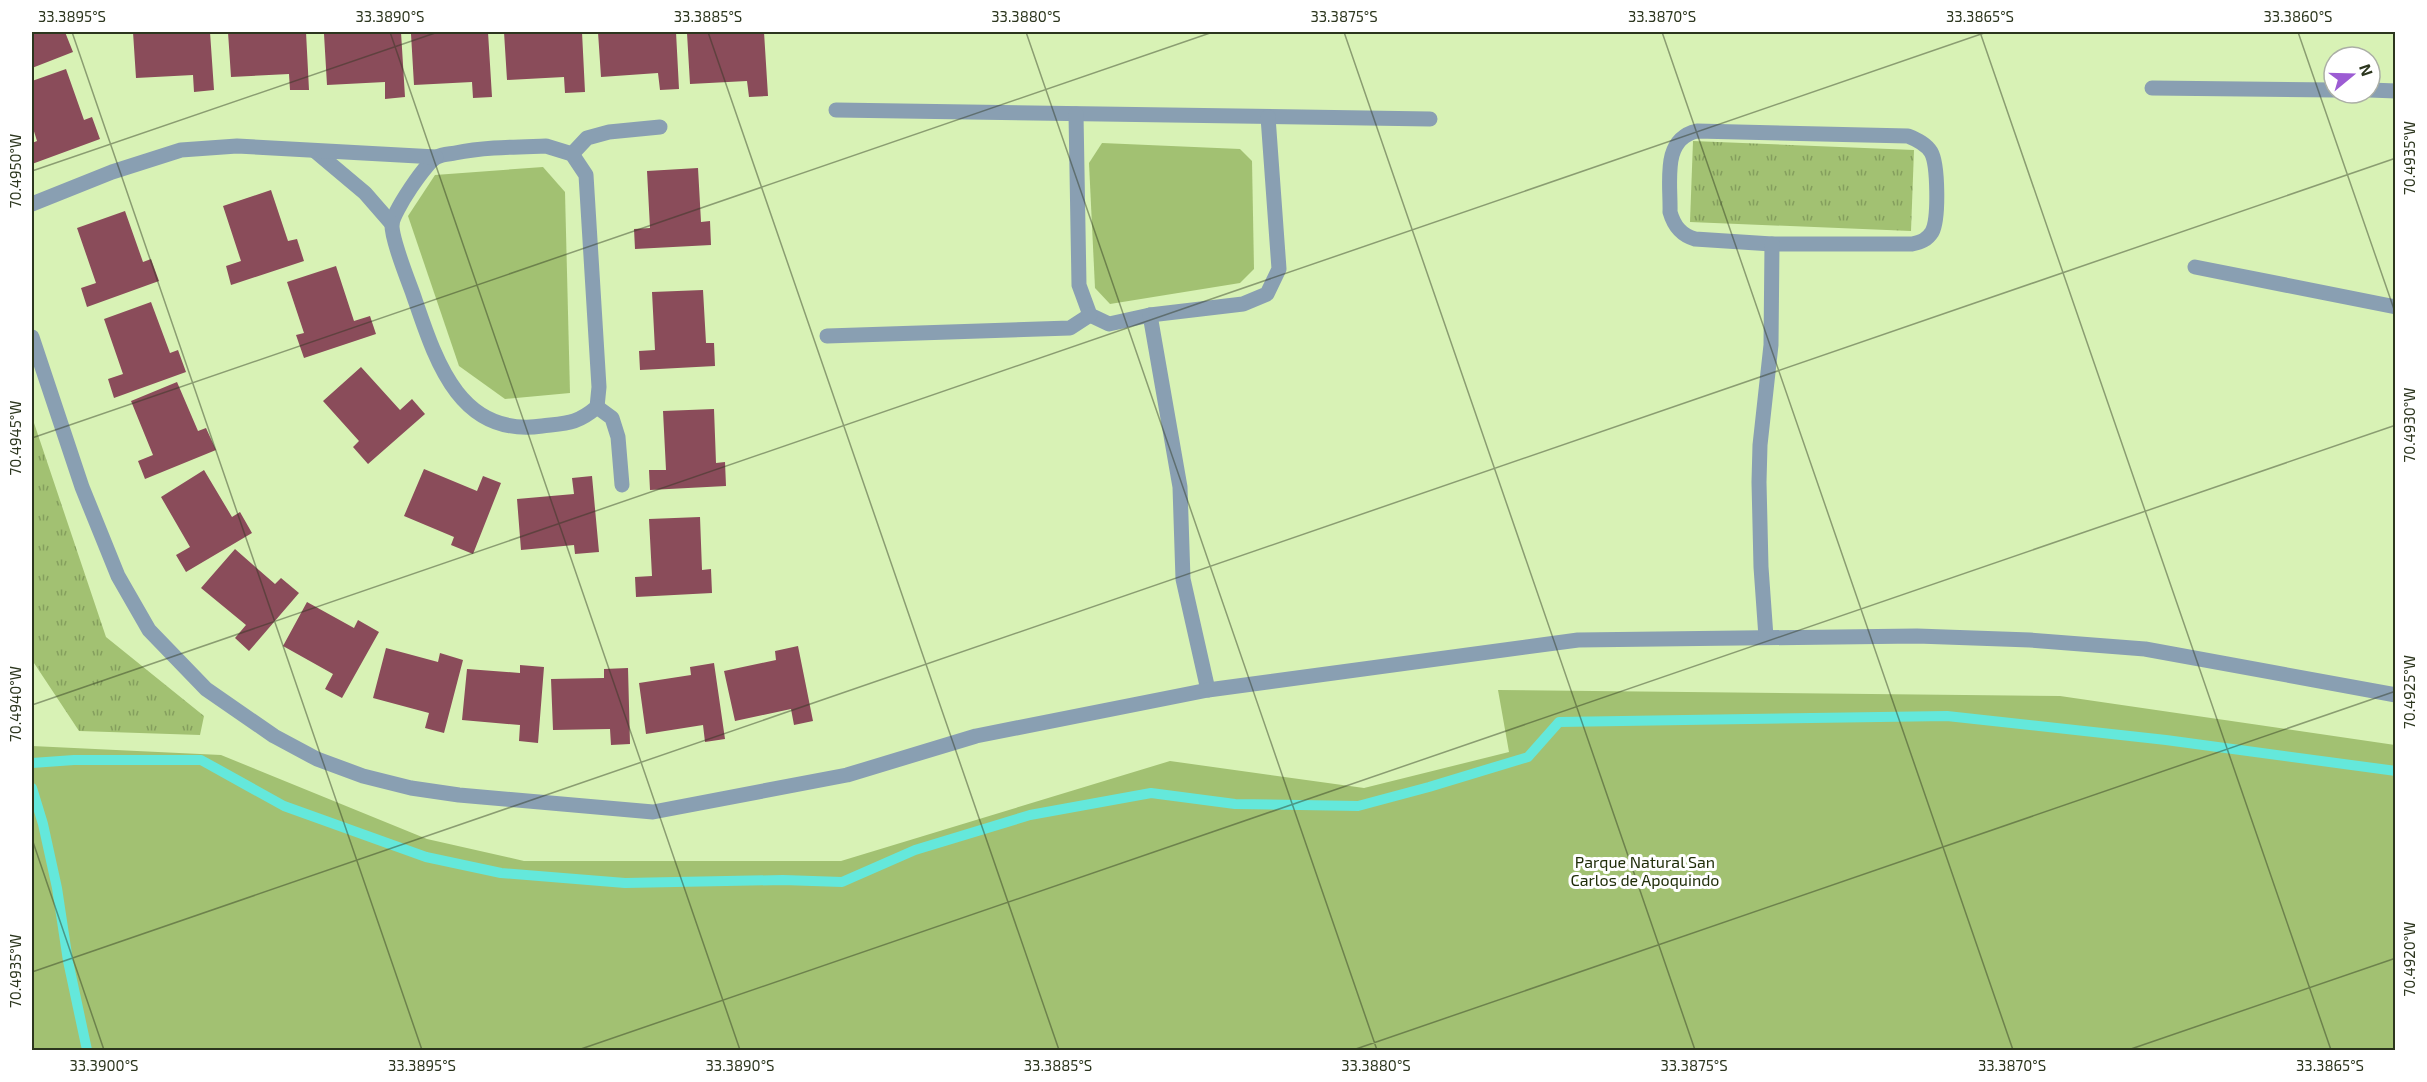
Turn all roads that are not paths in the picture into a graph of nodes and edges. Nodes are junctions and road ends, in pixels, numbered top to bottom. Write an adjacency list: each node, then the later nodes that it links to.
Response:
1 (2152, 88): 2 (street)
2 (2322, 90)
3 (836, 110): 4 (street)
4 (1076, 114): 5 (street); 16 (street)
5 (1268, 117): 6 (street); 17 (street)
6 (1430, 119)
7 (660, 127): 9 (street)
8 (315, 151): 10 (street); 11 (street); 12 (street)
9 (572, 154): 10 (street); 20 (street)
10 (436, 157): 12 (street)
11 (32, 204)
12 (392, 224): 20 (street)
13 (1772, 244): 13 (street); 22 (street)
14 (2195, 267): 15 (street)
15 (2396, 307)
16 (1090, 315): 17 (street); 18 (street)
17 (1150, 315): 23 (street)
18 (827, 336)
19 (32, 337): 23 (street)
20 (597, 407): 21 (street)
21 (622, 485)
22 (1766, 637): 23 (street); 24 (street)
23 (1208, 690)
24 (2396, 695)

